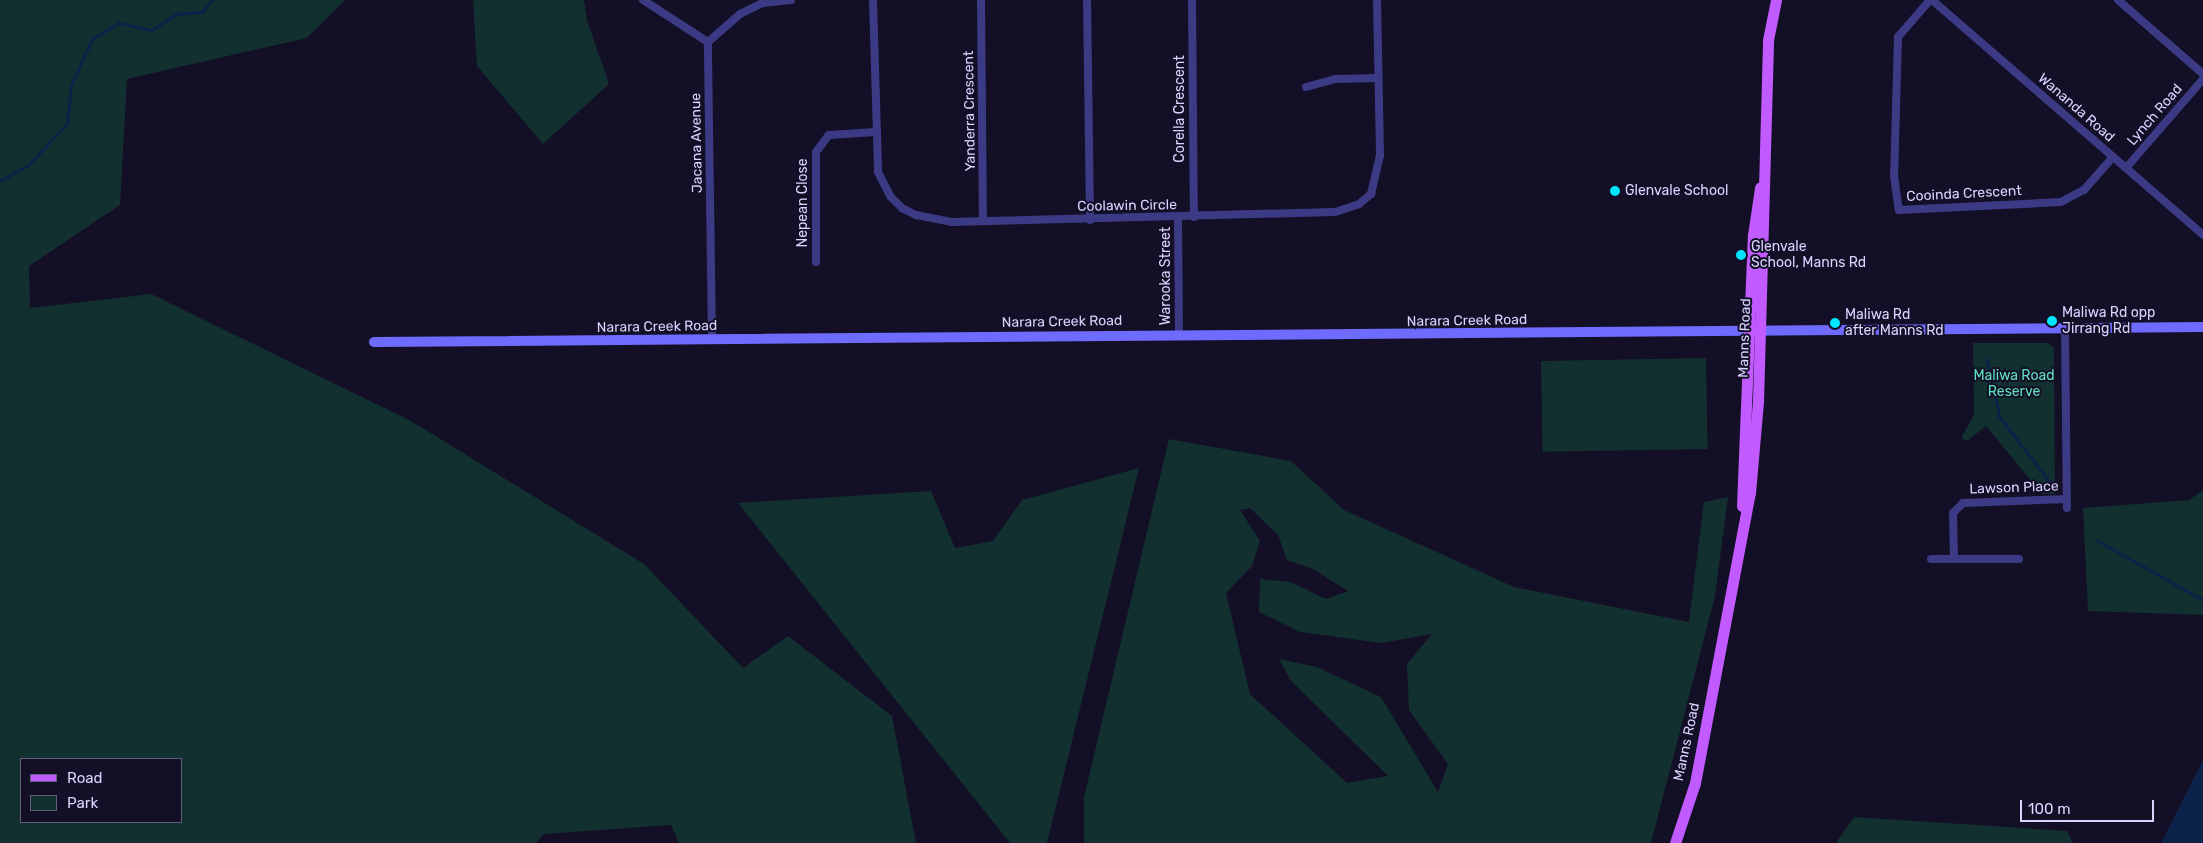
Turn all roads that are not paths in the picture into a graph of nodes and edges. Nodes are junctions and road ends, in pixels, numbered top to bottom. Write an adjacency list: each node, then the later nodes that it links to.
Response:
1 (643, 0): 11 (street)
2 (791, 0): 11 (street)
3 (873, 0): 16 (street, Coolawin Circle)
4 (981, 0): 22 (street, Yanderra Crescent)
5 (1087, 0): 21 (street)
6 (1192, 0): 19 (street, Corella Crescent)
7 (1377, 0): 13 (street, Coolawin Circle)
8 (1776, 0): 27 (main road, Manns Road)
9 (1931, 0): 17 (street, Wananda Road); 17 (street, Cooinda Crescent)
10 (2118, 0): 12 (street)
11 (708, 42): 29 (street, Jacana Avenue)
12 (2203, 74)
13 (1378, 78): 15 (street); 19 (street, Coolawin Circle)
14 (2203, 79): 18 (street, Lynch Road)
15 (1306, 87)
16 (875, 132): 22 (street, Coolawin Circle); 24 (street, Nepean Close)
17 (2113, 157): 18 (street, Wananda Road)
18 (2126, 168): 23 (street, Wananda Road)
19 (1194, 217): 20 (street, Coolawin Circle)
20 (1178, 218): 21 (street, Coolawin Circle); 28 (street, Warooka Street)
21 (1090, 220): 22 (street, Coolawin Circle)
22 (983, 221)
23 (2203, 235)
24 (816, 262)
25 (2203, 327): 26 (street, Narara Creek Road)
26 (2065, 328): 27 (street, Narara Creek Road); 32 (street, Lawson Place)
27 (1756, 330): 28 (street, Narara Creek Road); 34 (main road, Manns Road)
28 (1178, 334): 29 (street, Narara Creek Road)
29 (712, 340): 30 (street, Narara Creek Road)
30 (374, 342)
31 (1931, 559): 32 (street)
32 (1954, 559): 33 (street)
33 (2019, 559)
34 (1675, 843)

